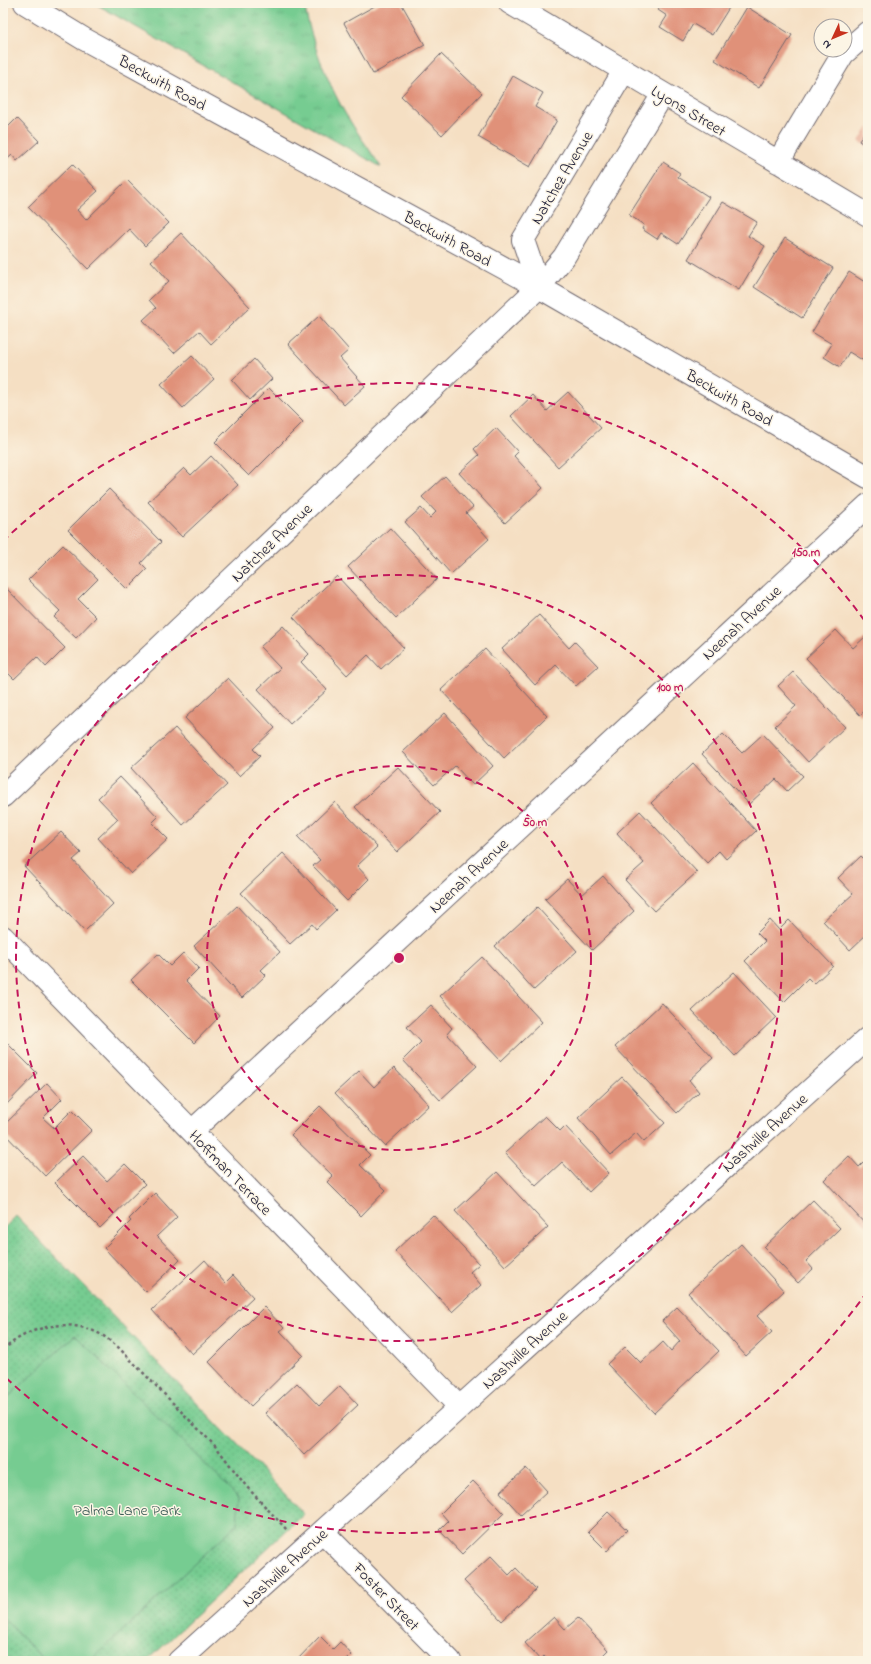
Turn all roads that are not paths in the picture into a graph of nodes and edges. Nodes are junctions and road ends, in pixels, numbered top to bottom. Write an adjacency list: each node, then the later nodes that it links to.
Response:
1 (25, 3): 8 (street, Beckwith Road)
2 (510, 3): 4 (street, Lyons Street)
3 (868, 32): 6 (street)
4 (624, 71): 5 (street, Lyons Street); 8 (street, Natchez Avenue)
5 (663, 94): 6 (street, Lyons Street); 8 (street, Natchez Avenue)
6 (778, 162): 7 (street, Lyons Street)
7 (868, 215)
8 (539, 287): 9 (street, Beckwith Road); 11 (street, Natchez Avenue)
9 (868, 476)
10 (868, 505): 14 (street, Neenah Avenue)
11 (3, 796)
12 (3, 937): 14 (street, Hoffman Terrace)
13 (868, 1038): 15 (street, Nashville Avenue)
14 (192, 1131): 15 (street, Hoffman Terrace)
15 (460, 1407): 16 (street, Nashville Avenue)
16 (323, 1532): 17 (street, Nashville Avenue); 18 (street, Foster Street)
17 (180, 1661)
18 (450, 1661)

